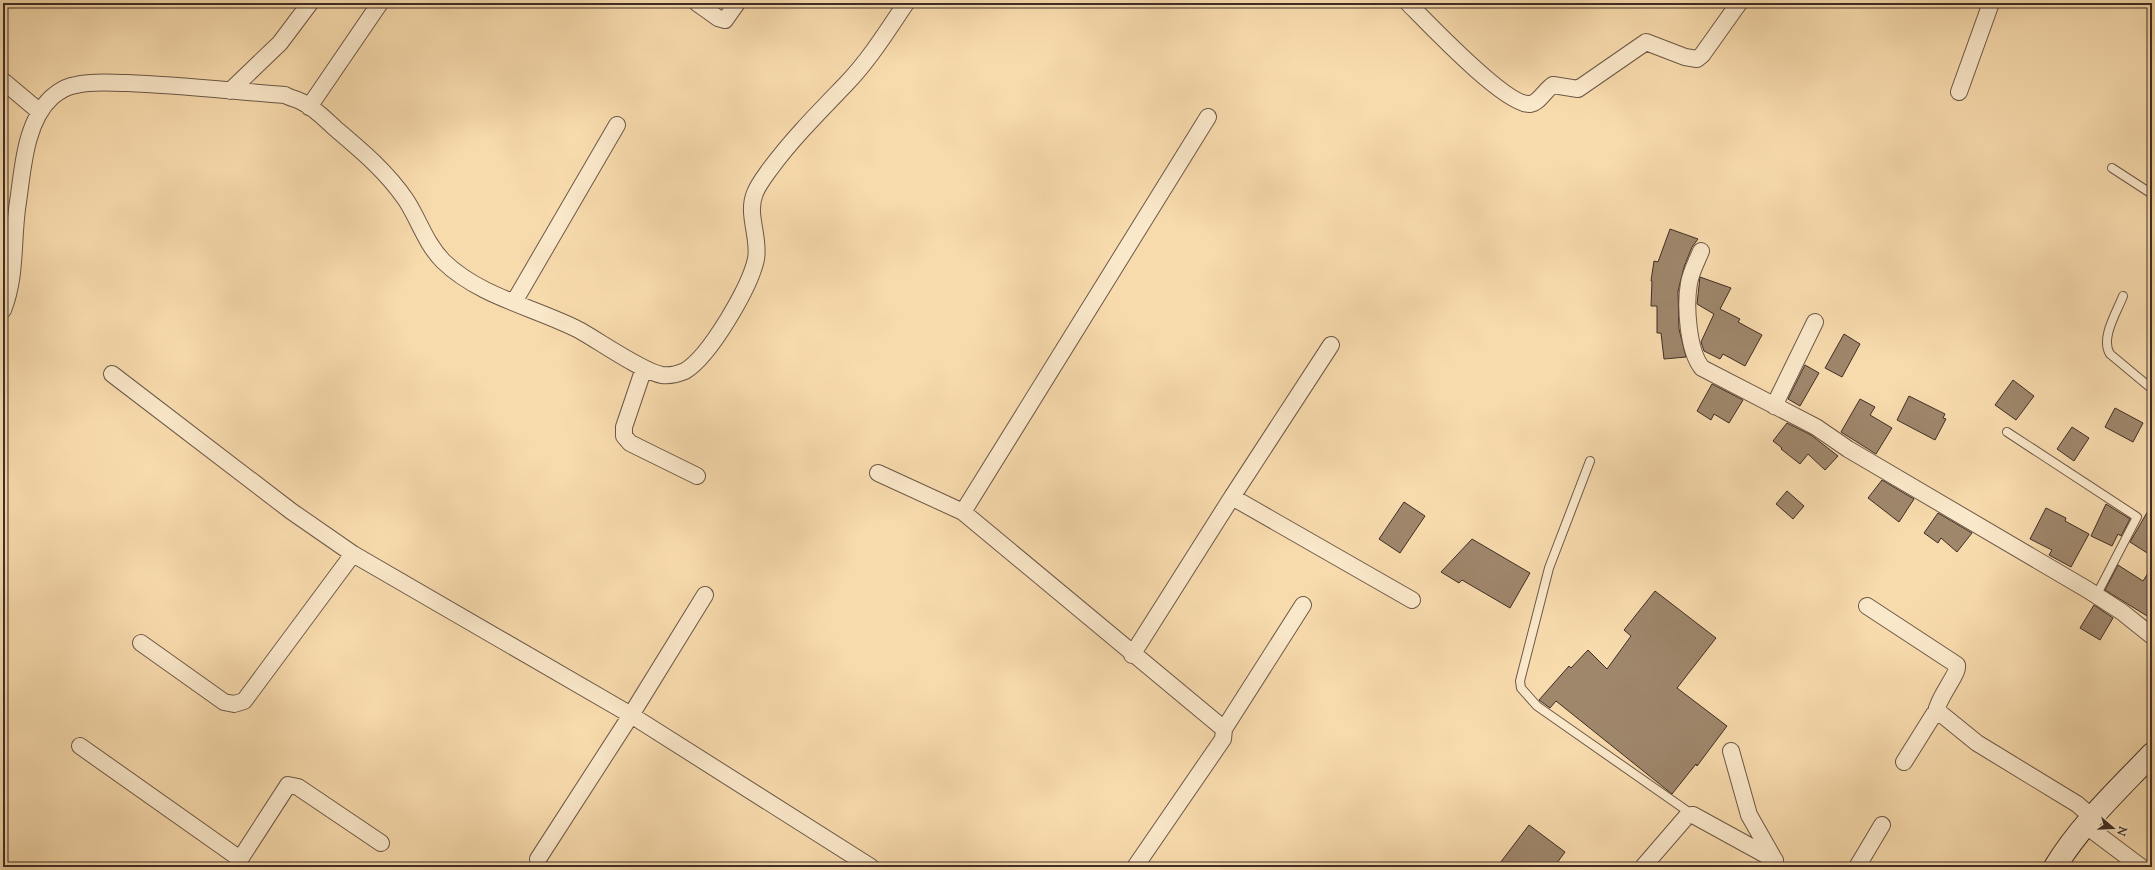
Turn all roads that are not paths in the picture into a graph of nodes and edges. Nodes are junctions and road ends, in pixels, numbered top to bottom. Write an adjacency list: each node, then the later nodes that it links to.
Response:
1 (310, 3): 10 (street)
2 (380, 3): 12 (street)
3 (697, 3): 4 (street)
4 (737, 3)
5 (906, 3): 24 (street)
6 (1408, 3): 7 (street)
7 (1740, 3)
8 (1990, 3): 11 (street)
9 (3, 81): 13 (street)
10 (230, 91): 12 (street); 13 (street)
11 (1959, 92)
12 (309, 107): 20 (street)
13 (40, 112): 21 (street)
14 (1208, 117): 33 (street)
15 (617, 125): 20 (street)
16 (2112, 168): 17 (lane)
17 (2152, 194)
18 (1700, 251): 27 (street)
19 (2123, 296): 26 (lane)
20 (514, 302): 24 (street)
21 (3, 310)
22 (1815, 322): 27 (street)
23 (1331, 345): 32 (street)
24 (644, 368): 31 (street)
25 (112, 374): 34 (street)
26 (2152, 390)
27 (1774, 406): 36 (street)
28 (2007, 432): 36 (lane)
29 (1590, 461): 50 (lane)
30 (878, 473): 33 (street)
31 (697, 476)
32 (1232, 497): 37 (street); 42 (street)
33 (963, 512): 42 (street)
34 (353, 554): 41 (street); 44 (street)
35 (706, 595): 44 (street)
36 (2096, 596): 40 (street)
37 (1412, 600)
38 (1303, 605): 45 (street)
39 (1867, 606): 43 (street)
40 (2152, 636)
41 (141, 643)
42 (1132, 655): 45 (street)
43 (1936, 712): 49 (street); 51 (street)
44 (631, 715): 54 (street); 57 (street)
45 (1224, 729): 58 (street)
46 (80, 746): 55 (street)
47 (1731, 751): 56 (street)
48 (2152, 754): 51 (main road)
49 (1904, 762)
50 (1693, 815): 56 (street); 59 (street)
51 (2088, 821): 61 (main road); 62 (street)
52 (1882, 825): 60 (street)
53 (380, 843): 55 (street)
54 (538, 859)
55 (237, 863)
56 (1777, 864)
57 (871, 867)
58 (1135, 867)
59 (1643, 867)
60 (1856, 867)
61 (2055, 867)
62 (2141, 867)

